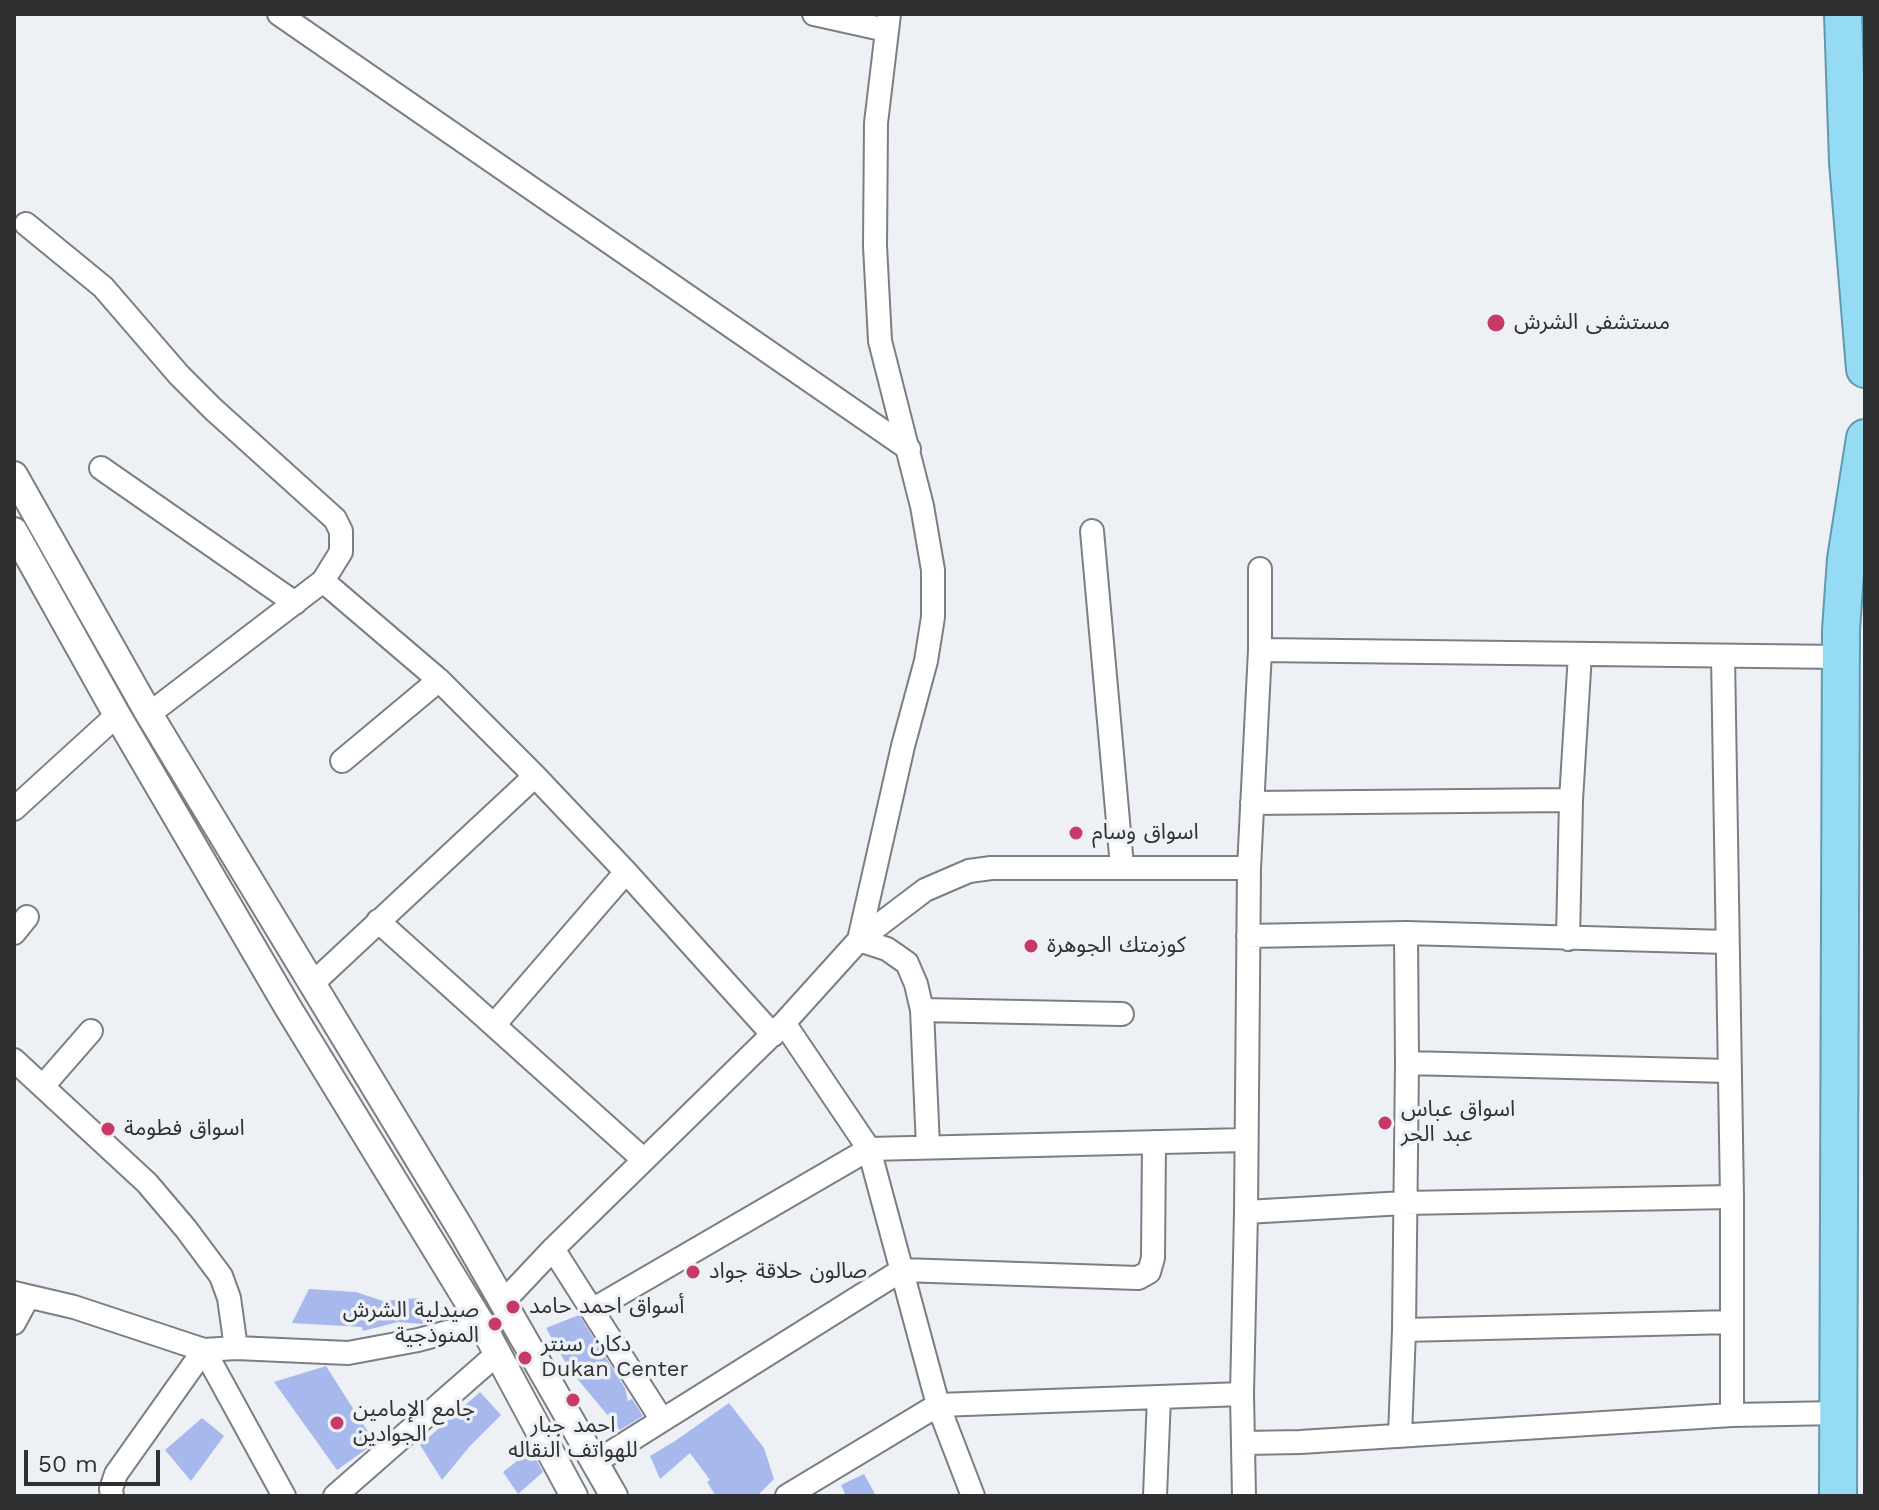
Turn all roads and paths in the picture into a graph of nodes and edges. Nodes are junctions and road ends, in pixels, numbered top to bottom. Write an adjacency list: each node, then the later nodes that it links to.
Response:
1 (814, 14): 4 (street)
2 (1820, 14): 5 (street)
3 (291, 17): 9 (street)
4 (887, 22): 9 (street)
5 (1843, 29): 7 (highway)
6 (26, 224): 15 (street)
7 (1865, 369)
8 (1865, 438): 20 (highway)
9 (909, 449): 38 (street)
10 (101, 468): 16 (street)
11 (14, 475): 22 (street)
12 (14, 531): 23 (street)
13 (1092, 531): 31 (street)
14 (1260, 569): 17 (street)
15 (323, 581): 16 (street); 21 (street)
16 (295, 603): 22 (street)
17 (1260, 650): 18 (street); 28 (street)
18 (1580, 654): 19 (street); 27 (street)
19 (1723, 656): 20 (street); 39 (street)
20 (1841, 657): 73 (highway)
21 (439, 680): 24 (street); 25 (street)
22 (149, 714): 26 (street)
23 (117, 715): 29 (street); 30 (street)
24 (342, 761)
25 (535, 776): 33 (street); 34 (street)
26 (195, 790): 29 (street); 40 (street)
27 (1571, 800): 28 (street); 37 (street)
28 (1252, 803): 32 (street)
29 (170, 806): 65 (street)
30 (14, 809)
31 (1122, 866): 32 (street); 38 (street)
32 (1249, 868): 36 (street)
33 (626, 872): 43 (street); 44 (street)
34 (378, 921): 40 (street); 43 (street)
35 (1406, 933): 36 (street); 37 (street); 47 (street)
36 (1248, 936): 50 (street)
37 (1568, 939): 39 (street)
38 (859, 940): 41 (street); 44 (street)
39 (1727, 942): 48 (street)
40 (312, 984): 61 (street)
41 (922, 1010): 42 (street); 52 (street)
42 (1122, 1014)
43 (494, 1025): 54 (street)
44 (778, 1029): 53 (street); 54 (street)
45 (91, 1031): 49 (street)
46 (14, 1060): 49 (street)
47 (1407, 1063): 48 (street); 56 (street)
48 (1730, 1071): 55 (street)
49 (43, 1086): 67 (street)
50 (1245, 1140): 51 (street); 57 (street)
51 (1154, 1142): 52 (street); 59 (street)
52 (928, 1147): 53 (street)
53 (869, 1149): 59 (street); 62 (street)
54 (644, 1160): 58 (street)
55 (1732, 1197): 56 (street); 63 (street)
56 (1404, 1203): 57 (street); 66 (street)
57 (1246, 1212): 70 (street)
58 (553, 1249): 61 (street); 62 (street)
59 (902, 1270): 72 (street); 75 (street)
60 (21, 1295): 64 (street); 68 (street)
61 (504, 1301): 76 (street)
62 (592, 1310): 75 (street)
63 (1732, 1322): 66 (street); 74 (street)
64 (14, 1323)
65 (481, 1323): 67 (street); 69 (street)
66 (1404, 1330): 77 (street)
67 (236, 1348): 68 (street)
68 (204, 1350): 81 (street); 82 (street)
69 (497, 1354): 79 (street); 83 (street)
70 (1242, 1394): 71 (street); 78 (street)
71 (1159, 1397): 72 (street); 88 (street)
72 (938, 1405): 86 (street); 87 (street)
73 (1839, 1413): 74 (street); 90 (highway)
74 (1732, 1415): 77 (street)
75 (662, 1420): 80 (street)
76 (575, 1429): 79 (street); 80 (street)
77 (1400, 1436): 78 (street)
78 (1244, 1443): 89 (street)
79 (547, 1446): 84 (street)
80 (594, 1463): 85 (street)
81 (112, 1496)
82 (284, 1496)
83 (335, 1496)
84 (574, 1496)
85 (614, 1496)
86 (787, 1496)
87 (973, 1496)
88 (1155, 1496)
89 (1244, 1496)
90 (1838, 1496)

